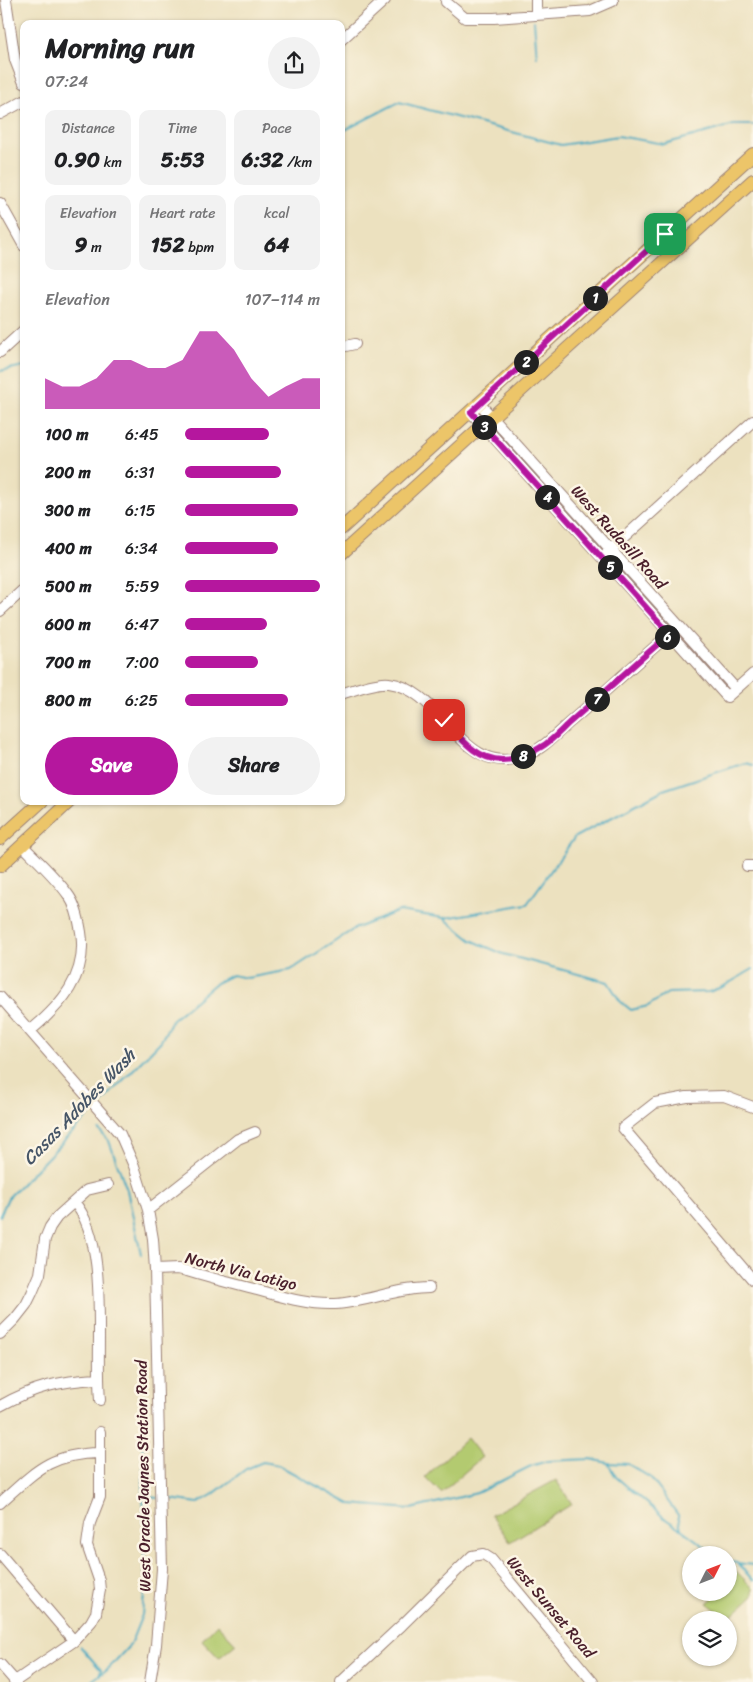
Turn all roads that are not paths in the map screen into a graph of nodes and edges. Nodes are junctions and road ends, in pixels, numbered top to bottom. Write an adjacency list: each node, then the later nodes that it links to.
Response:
1 (6, 0): 8 (street)
2 (385, 0): 7 (street)
3 (536, 0): 6 (street)
4 (613, 0): 6 (street)
5 (446, 2): 6 (street)
6 (536, 14)
7 (345, 36)
8 (20, 73)
9 (20, 103): 10 (street)
10 (0, 114)
11 (753, 154): 19 (main road)
12 (753, 180): 21 (main road)
13 (0, 203): 14 (street)
14 (20, 239)
15 (20, 334): 18 (street)
16 (355, 344): 17 (street)
17 (345, 346)
18 (0, 352)
19 (475, 408): 21 (street, West Rudasill Road); 22 (main road)
20 (753, 421): 24 (street)
21 (488, 422): 23 (main road); 24 (street, West Rudasill Road); 27 (street, West Rudasill Road)
22 (345, 526)
23 (345, 550)
24 (608, 552): 29 (street, West Rudasill Road)
25 (20, 592): 26 (street)
26 (0, 610)
27 (672, 633): 29 (street, West Rudasill Road); 30 (street)
28 (753, 674): 29 (street)
29 (736, 689)
30 (345, 693)
31 (38, 805): 33 (main road)
32 (66, 805): 34 (main road)
33 (0, 839)
34 (22, 845): 35 (main road); 37 (street)
35 (0, 866)
36 (0, 997): 37 (street)
37 (30, 1031): 42 (street)
38 (753, 1107): 44 (street)
39 (255, 1132): 42 (street)
40 (108, 1185): 41 (street)
41 (74, 1202): 46 (street); 47 (street)
42 (148, 1210): 43 (street)
43 (155, 1270): 45 (street, North Via Latigo); 57 (street, West Oracle Jaynes Station Road)
44 (753, 1280)
45 (429, 1288)
46 (0, 1334)
47 (98, 1379): 48 (street); 49 (street)
48 (100, 1400)
49 (0, 1406)
50 (100, 1432): 51 (street)
51 (99, 1453): 52 (street); 54 (street)
52 (0, 1503)
53 (0, 1554): 54 (street)
54 (74, 1641): 56 (street)
55 (0, 1664): 56 (street)
56 (15, 1682)
57 (150, 1682)
58 (340, 1682): 59 (street, West Sunset Road)
59 (593, 1682)

